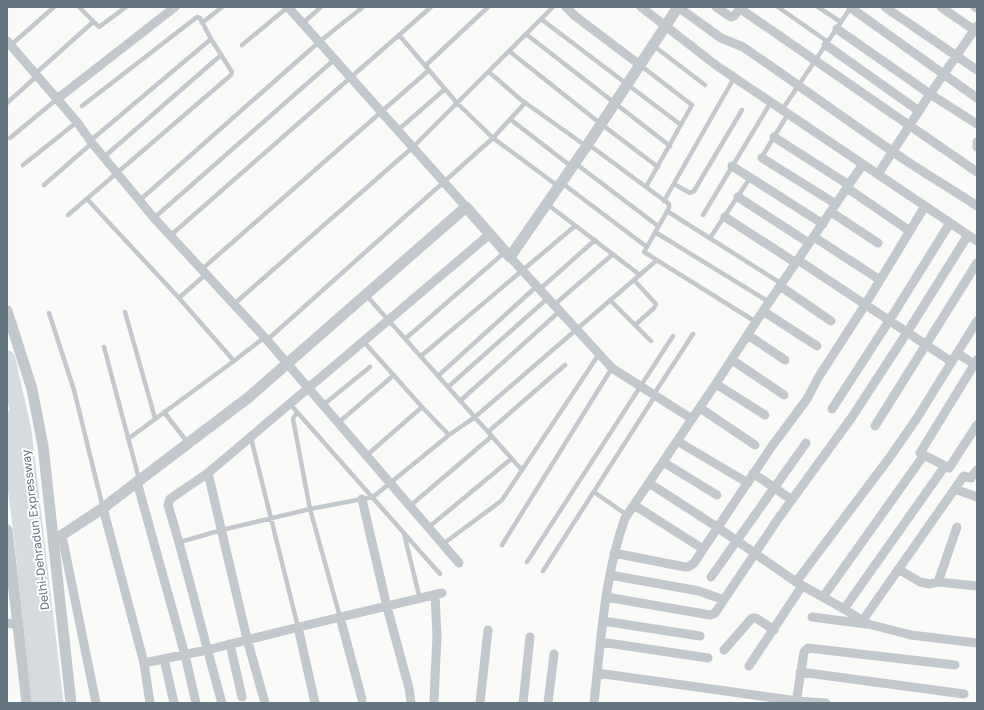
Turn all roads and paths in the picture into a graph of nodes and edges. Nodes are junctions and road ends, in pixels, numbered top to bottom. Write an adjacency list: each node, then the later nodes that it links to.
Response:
1 (54, 7): 34 (lane)
2 (79, 7): 22 (lane)
3 (126, 7): 22 (lane)
4 (175, 7): 56 (street)
5 (222, 7): 23 (lane)
6 (288, 7): 24 (street); 33 (lane)
7 (321, 7): 24 (lane)
8 (362, 7): 31 (lane)
9 (430, 7): 29 (lane)
10 (488, 7): 42 (lane)
11 (552, 7): 21 (lane)
12 (566, 7): 41 (street)
13 (641, 7): 25 (street)
14 (678, 7): 25 (street); 52 (street)
15 (716, 7): 40 (street)
16 (778, 7): 32 (lane)
17 (818, 7): 26 (lane)
18 (886, 7): 38 (street)
19 (941, 7): 27 (street)
20 (851, 8): 26 (lane); 46 (street)
21 (541, 18): 28 (lane); 50 (lane)
22 (93, 22): 47 (lane)
23 (202, 22): 30 (lane); 62 (lane)
24 (303, 23): 31 (street)
25 (666, 26): 35 (street); 49 (street)
26 (839, 26): 32 (lane); 54 (street)
27 (976, 29): 38 (street)
28 (526, 34): 36 (lane); 61 (lane)
29 (399, 35): 42 (lane); 48 (lane)
30 (211, 39): 37 (lane); 77 (lane)
31 (319, 42): 39 (street); 103 (lane)
32 (827, 44): 40 (lane); 64 (street)
33 (242, 45)
34 (9, 46): 47 (street)
35 (653, 46): 41 (street); 51 (lane)
36 (508, 51): 45 (lane); 69 (lane)
37 (221, 55): 84 (lane); 92 (lane)
38 (956, 56): 44 (street); 46 (street)
39 (335, 59): 48 (street); 115 (lane)
40 (815, 61): 52 (lane); 72 (street)
41 (640, 65): 50 (street); 71 (lane)
42 (425, 66): 43 (lane)
43 (429, 70): 53 (lane); 65 (lane)
44 (977, 70)
45 (488, 72): 59 (lane); 60 (lane)
46 (943, 74): 54 (street); 55 (street)
47 (36, 75): 56 (street); 58 (lane)
48 (351, 77): 65 (street); 123 (lane)
49 (734, 78): 57 (street); 96 (lane)
50 (627, 85): 61 (street); 71 (lane)
51 (705, 85)
52 (799, 85): 66 (lane); 83 (street)
53 (445, 89): 59 (lane); 73 (lane)
54 (930, 94): 64 (street); 70 (street)
55 (977, 98)
56 (57, 99): 68 (street); 75 (lane)
57 (771, 102): 66 (street); 89 (lane)
58 (7, 103)
59 (457, 103): 76 (lane); 81 (lane)
60 (525, 103): 67 (lane); 79 (lane)
61 (614, 104): 69 (street); 80 (lane)
62 (82, 106)
63 (742, 110): 96 (lane)
64 (919, 111): 72 (street)
65 (382, 112): 73 (street); 137 (lane)
66 (785, 112): 74 (lane); 86 (street)
67 (510, 119): 76 (lane); 88 (lane)
68 (77, 122): 77 (street); 87 (lane)
69 (601, 124): 79 (street); 90 (lane)
70 (977, 124)
71 (681, 125): 80 (lane)
72 (910, 125): 83 (street); 91 (street)
73 (398, 130): 81 (street)
74 (774, 137): 85 (lane); 100 (street)
75 (10, 138)
76 (493, 138): 95 (lane); 98 (lane)
77 (91, 142): 84 (street); 97 (lane)
78 (977, 142): 82 (street)
79 (587, 145): 88 (street); 99 (lane)
80 (670, 146): 90 (lane)
81 (413, 147): 95 (street); 147 (lane)
82 (977, 147)
83 (892, 152): 93 (street); 108 (street)
84 (104, 157): 92 (street)
85 (762, 158): 106 (street)
86 (863, 164): 93 (street); 100 (street)
87 (23, 165)
88 (574, 165): 98 (street); 119 (lane)
89 (732, 166): 94 (street); 113 (lane)
90 (658, 167): 99 (lane)
91 (977, 172)
92 (116, 173): 102 (lane); 103 (street)
93 (878, 174): 107 (street)
94 (750, 178): 101 (lane); 117 (street)
95 (444, 182): 109 (street); 165 (lane)
96 (674, 184): 104 (lane)
97 (44, 185)
98 (560, 185): 105 (street); 130 (lane)
99 (646, 187): 104 (lane)
100 (848, 187): 106 (street); 120 (street)
101 (738, 197): 114 (lane); 127 (street)
102 (87, 199): 112 (lane); 144 (lane)
103 (140, 200): 115 (street)
104 (664, 201): 110 (lane)
105 (546, 204): 118 (lane); 131 (street)
106 (836, 204): 111 (street)
107 (925, 206): 116 (street); 120 (street)
108 (977, 206)
109 (466, 207): 122 (street); 143 (street)
110 (667, 211): 119 (lane); 125 (lane)
111 (831, 212): 117 (street); 129 (street)
112 (68, 215)
113 (703, 215)
114 (725, 217): 125 (lane); 134 (street)
115 (154, 218): 123 (street)
116 (950, 223): 124 (street); 156 (street)
117 (823, 224): 127 (street)
118 (575, 226): 126 (lane); 136 (lane)
119 (658, 226): 121 (lane)
120 (910, 231): 140 (street)
121 (655, 232): 130 (lane); 146 (lane)
122 (490, 234): 131 (street); 154 (street)
123 (171, 235): 137 (street)
124 (968, 235): 128 (street); 161 (street)
125 (710, 238): 141 (lane)
126 (595, 240): 132 (lane); 142 (lane)
127 (812, 240): 134 (street); 140 (street)
128 (977, 241)
129 (878, 243)
130 (647, 247): 133 (lane)
131 (508, 254): 136 (street); 166 (lane)
132 (613, 254): 138 (lane); 148 (lane)
133 (657, 260): 138 (lane); 158 (lane)
134 (797, 262): 141 (street); 149 (street)
135 (977, 263): 169 (street)
136 (523, 270): 142 (street); 174 (lane)
137 (204, 271): 144 (lane); 147 (street)
138 (640, 275): 139 (lane)
139 (634, 280): 145 (lane); 159 (lane)
140 (880, 280): 149 (street)
141 (781, 285): 146 (street); 155 (street)
142 (539, 288): 148 (street); 186 (lane)
143 (366, 295): 154 (lane); 181 (street)
144 (179, 298): 176 (lane)
145 (610, 300): 159 (lane); 160 (lane)
146 (769, 302): 151 (street)
147 (234, 304): 165 (street)
148 (554, 305): 160 (street); 189 (lane); 193 (lane)
149 (865, 305): 156 (street); 225 (street)
150 (7, 311): 250 (street)
151 (763, 311): 158 (street); 170 (street)
152 (125, 312): 203 (lane)
153 (49, 313): 240 (lane)
154 (389, 321): 166 (lane); 168 (street)
155 (832, 321)
156 (889, 321): 161 (street); 198 (street)
157 (977, 321): 172 (street)
158 (756, 322): 163 (street)
159 (635, 325): 167 (lane)
160 (576, 329): 173 (street); 202 (lane)
161 (907, 333): 169 (street); 237 (street)
162 (693, 334): 191 (lane)
163 (748, 335): 177 (street); 178 (street)
164 (672, 336): 188 (lane)
165 (266, 338): 176 (lane); 181 (street)
166 (405, 339): 174 (lane)
167 (651, 341)
168 (364, 342): 185 (lane); 190 (street)
169 (926, 345): 179 (street); 208 (street)
170 (817, 346)
171 (104, 347): 212 (lane)
172 (958, 353): 179 (street); 180 (street)
173 (599, 354): 184 (street); 222 (lane)
174 (420, 356): 186 (lane)
175 (7, 359): 306 (highway, Delhi-Dehradun Expressway)
176 (234, 360): 199 (lane)
177 (732, 360): 187 (street); 192 (street)
178 (785, 360)
179 (952, 362): 266 (street)
180 (976, 362): 217 (street)
181 (288, 364): 190 (street); 214 (street)
182 (565, 365): 210 (lane)
183 (370, 367): 195 (lane)
184 (612, 368): 188 (street); 254 (lane)
185 (394, 375): 196 (lane); 206 (lane)
186 (438, 376): 189 (lane)
187 (716, 384): 197 (street); 201 (street)
188 (641, 386): 191 (street); 258 (lane)
189 (448, 387): 193 (lane)
190 (309, 388): 194 (street); 195 (street)
191 (654, 395): 205 (street); 232 (lane)
192 (784, 395)
193 (460, 401): 202 (lane)
194 (290, 404): 200 (lane); 211 (street)
195 (323, 405): 206 (street)
196 (422, 407): 209 (lane); 218 (lane)
197 (700, 408): 205 (street); 216 (street)
198 (832, 409)
199 (164, 412): 203 (lane); 214 (lane)
200 (297, 412): 234 (lane); 241 (lane)
201 (765, 415)
202 (475, 417): 209 (lane); 210 (lane)
203 (156, 418): 212 (lane)
204 (7, 419): 305 (highway, Delhi-Dehradun Expressway)
205 (692, 419): 213 (street)
206 (338, 423): 218 (street)
207 (977, 425): 221 (street)
208 (875, 426)
209 (449, 434): 227 (lane)
210 (490, 434): 219 (lane); 239 (lane)
211 (251, 438): 224 (street); 243 (lane)
212 (128, 439): 226 (lane)
213 (677, 441): 220 (street); 229 (street)
214 (188, 443): 226 (street)
215 (806, 443): 230 (street)
216 (755, 445)
217 (924, 455): 221 (street); 269 (street)
218 (367, 456): 227 (street)
219 (511, 458): 222 (lane); 244 (lane)
220 (663, 462): 228 (street); 233 (street)
221 (945, 466): 273 (street)
222 (521, 469): 253 (lane)
223 (977, 470): 231 (street)
224 (208, 473): 247 (street); 252 (street)
225 (753, 473): 229 (street); 230 (street)
226 (138, 481): 240 (street); 291 (street)
227 (390, 483): 234 (lane); 239 (street)
228 (649, 483): 238 (street); 245 (street)
229 (748, 483): 245 (street)
230 (774, 488): 237 (street); 251 (street)
231 (954, 489): 235 (street); 260 (street)
232 (594, 492): 242 (lane); 261 (lane)
233 (717, 495)
234 (373, 497): 236 (lane); 248 (lane)
235 (977, 497)
236 (362, 499): 241 (lane); 272 (street)
237 (792, 500): 257 (street)
238 (634, 505): 242 (street); 255 (street)
239 (410, 506): 244 (street)
240 (103, 508): 250 (street); 294 (street)
241 (310, 509): 243 (lane); 274 (lane)
242 (627, 515): 256 (street)
243 (271, 518): 247 (lane); 279 (lane)
244 (429, 527): 253 (street)
245 (717, 527): 251 (street); 255 (street)
246 (956, 527): 265 (street)
247 (222, 530): 252 (lane); 284 (street)
248 (403, 532): 262 (lane); 270 (lane)
249 (7, 533): 278 (street)
250 (58, 539): 307 (street); 308 (street)
251 (736, 541): 257 (street); 264 (street)
252 (180, 542): 288 (street)
253 (443, 544): 259 (street)
254 (502, 544)
255 (703, 549): 256 (street)
256 (614, 552): 263 (street)
257 (755, 553): 266 (street); 271 (street)
258 (527, 562)
259 (460, 563)
260 (898, 569): 265 (street); 277 (street)
261 (543, 570)
262 (440, 574)
263 (610, 575): 268 (street); 271 (street)
264 (711, 577)
265 (938, 582): 267 (street)
266 (799, 584): 269 (street); 281 (street)
267 (977, 585)
268 (606, 597): 271 (street); 276 (street)
269 (823, 597): 273 (street)
270 (420, 599): 272 (street); 302 (street)
271 (724, 600)
272 (387, 606): 274 (street); 315 (street)
273 (844, 609): 277 (street)
274 (340, 617): 279 (street); 301 (street)
275 (812, 617): 277 (street)
276 (603, 621): 282 (street); 285 (street)
277 (865, 622): 286 (street)
278 (12, 624): 304 (street)
279 (298, 627): 284 (street); 314 (street)
280 (488, 630): 316 (street)
281 (774, 630): 289 (street); 296 (street)
282 (700, 636)
283 (530, 637): 317 (street)
284 (247, 639): 287 (street); 313 (street)
285 (601, 642): 292 (street); 298 (street)
286 (977, 643)
287 (230, 644): 288 (street); 300 (street)
288 (207, 650): 291 (street); 312 (street)
289 (724, 650)
290 (554, 654): 318 (street)
291 (184, 655): 293 (street); 311 (street)
292 (708, 658)
293 (164, 659): 294 (street); 310 (street)
294 (144, 664): 309 (street)
295 (956, 665): 297 (street)
296 (749, 666)
297 (800, 672): 299 (street); 303 (street)
298 (597, 673): 303 (street); 319 (street)
299 (964, 694)
300 (242, 697)
301 (362, 699)
302 (434, 700)
303 (796, 702): 320 (street)
304 (27, 703)
305 (40, 703)
306 (55, 703)
307 (72, 703)
308 (96, 703)
309 (150, 703)
310 (174, 703)
311 (196, 703)
312 (222, 703)
313 (265, 703)
314 (315, 703)
315 (411, 703)
316 (480, 703)
317 (523, 703)
318 (548, 703)
319 (594, 703)
320 (826, 703)

